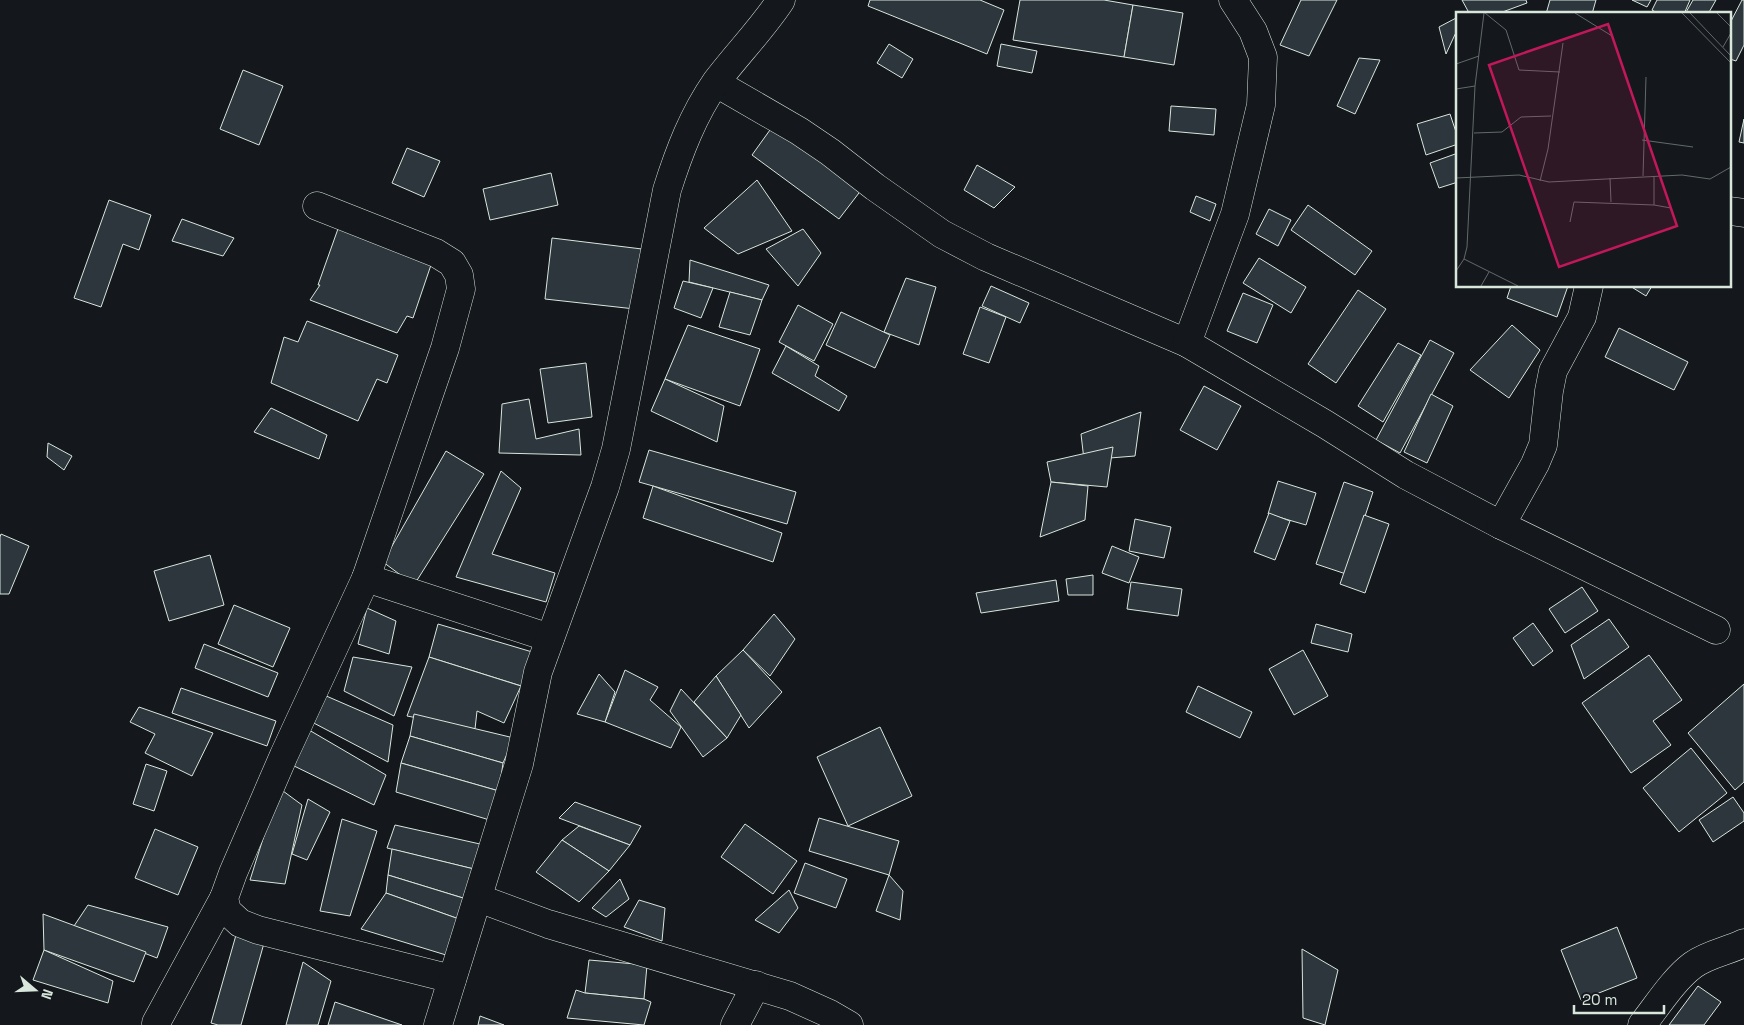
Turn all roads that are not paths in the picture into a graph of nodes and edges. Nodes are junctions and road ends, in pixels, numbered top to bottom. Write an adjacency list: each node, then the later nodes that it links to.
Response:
1 (781, 0): 3 (street)
2 (1233, 0): 6 (street)
3 (716, 82): 6 (street); 10 (street)
4 (317, 206): 8 (street)
5 (1589, 288): 7 (street)
6 (1187, 343): 7 (street)
7 (1501, 525): 9 (street)
8 (366, 578): 10 (street); 11 (street)
9 (1716, 630)
10 (550, 638): 12 (street)
11 (224, 898): 14 (street); 16 (street)
12 (478, 898): 14 (street); 15 (street)
13 (1744, 943): 20 (street)
14 (452, 979): 17 (street)
15 (756, 985): 18 (street); 19 (street)
16 (156, 1023)
17 (438, 1025)
18 (735, 1025)
19 (849, 1025)
20 (1642, 1025)

